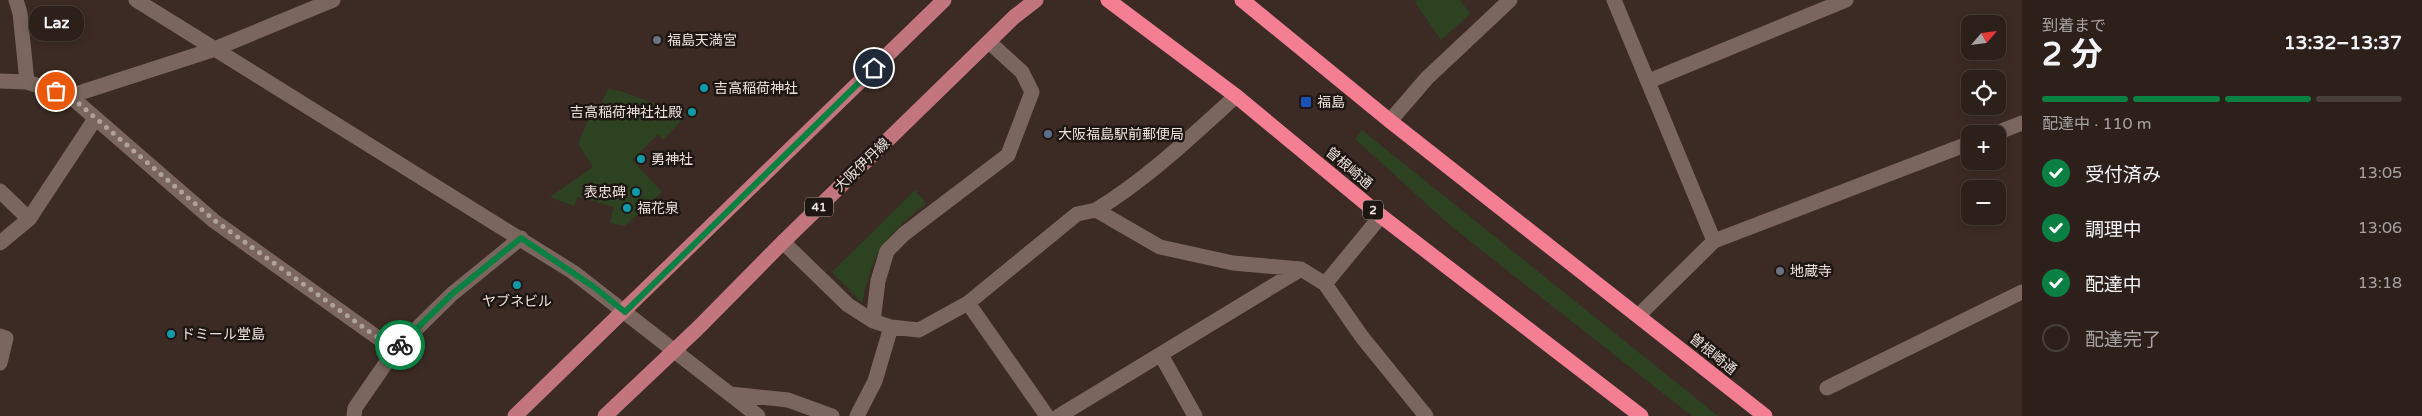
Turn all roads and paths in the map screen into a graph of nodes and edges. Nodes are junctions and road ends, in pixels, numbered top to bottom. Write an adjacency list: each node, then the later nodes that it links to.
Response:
1 (16, 0): 15 (street)
2 (136, 0): 12 (street)
3 (333, 0): 12 (street)
4 (944, 0): 35 (main road)
5 (1036, 0): 11 (main road, 大阪伊丹線 / 41)
6 (1108, 0): 17 (highway, 曽根崎通 / 2)
7 (1242, 0): 19 (highway, 曽根崎通)
8 (1510, 0): 19 (street)
9 (1614, 0): 13 (street)
10 (1846, 0): 13 (street)
11 (989, 42): 29 (main road, 大阪伊丹線 / 41); 37 (street)
12 (212, 50): 16 (street); 27 (street)
13 (1649, 81): 28 (street)
14 (0, 82): 15 (street)
15 (27, 82): 16 (street)
16 (70, 96): 18 (street)
17 (1236, 96): 24 (street); 25 (highway, 曽根崎通 / 2)
18 (95, 119): 26 (street); 40 (street)
19 (1390, 121): 36 (highway, 曽根崎通)
20 (2022, 123): 21 (street)
21 (2006, 129)
22 (1961, 146): 28 (street)
23 (0, 191): 26 (street)
24 (1096, 210): 31 (street); 34 (street)
25 (1382, 216): 32 (street); 56 (highway, 曽根崎通 / 2)
26 (28, 218): 30 (street)
27 (521, 238): 35 (street); 40 (street)
28 (1714, 241): 36 (street)
29 (783, 242): 37 (street); 41 (main road, 大阪伊丹線 / 41)
30 (0, 243)
31 (1301, 269): 32 (street); 42 (street)
32 (1325, 284): 55 (street)
33 (2022, 292): 44 (street)
34 (968, 303): 38 (street); 52 (street)
35 (625, 312): 41 (street); 47 (main road)
36 (1639, 315): 57 (highway, 曽根崎通)
37 (873, 321): 38 (street)
38 (891, 326): 51 (street)
39 (0, 336): 43 (street)
40 (395, 350): 46 (street)
41 (674, 351): 45 (street); 48 (main road, 大阪伊丹線 / 41)
42 (1162, 355): 53 (street); 54 (street)
43 (0, 363)
44 (1827, 388)
45 (728, 394): 49 (street); 50 (street)
46 (354, 416)
47 (515, 416)
48 (605, 416)
49 (758, 416)
50 (832, 416)
51 (857, 416)
52 (1047, 416)
53 (1060, 416)
54 (1195, 416)
55 (1426, 416)
56 (1640, 416)
57 (1765, 416)

